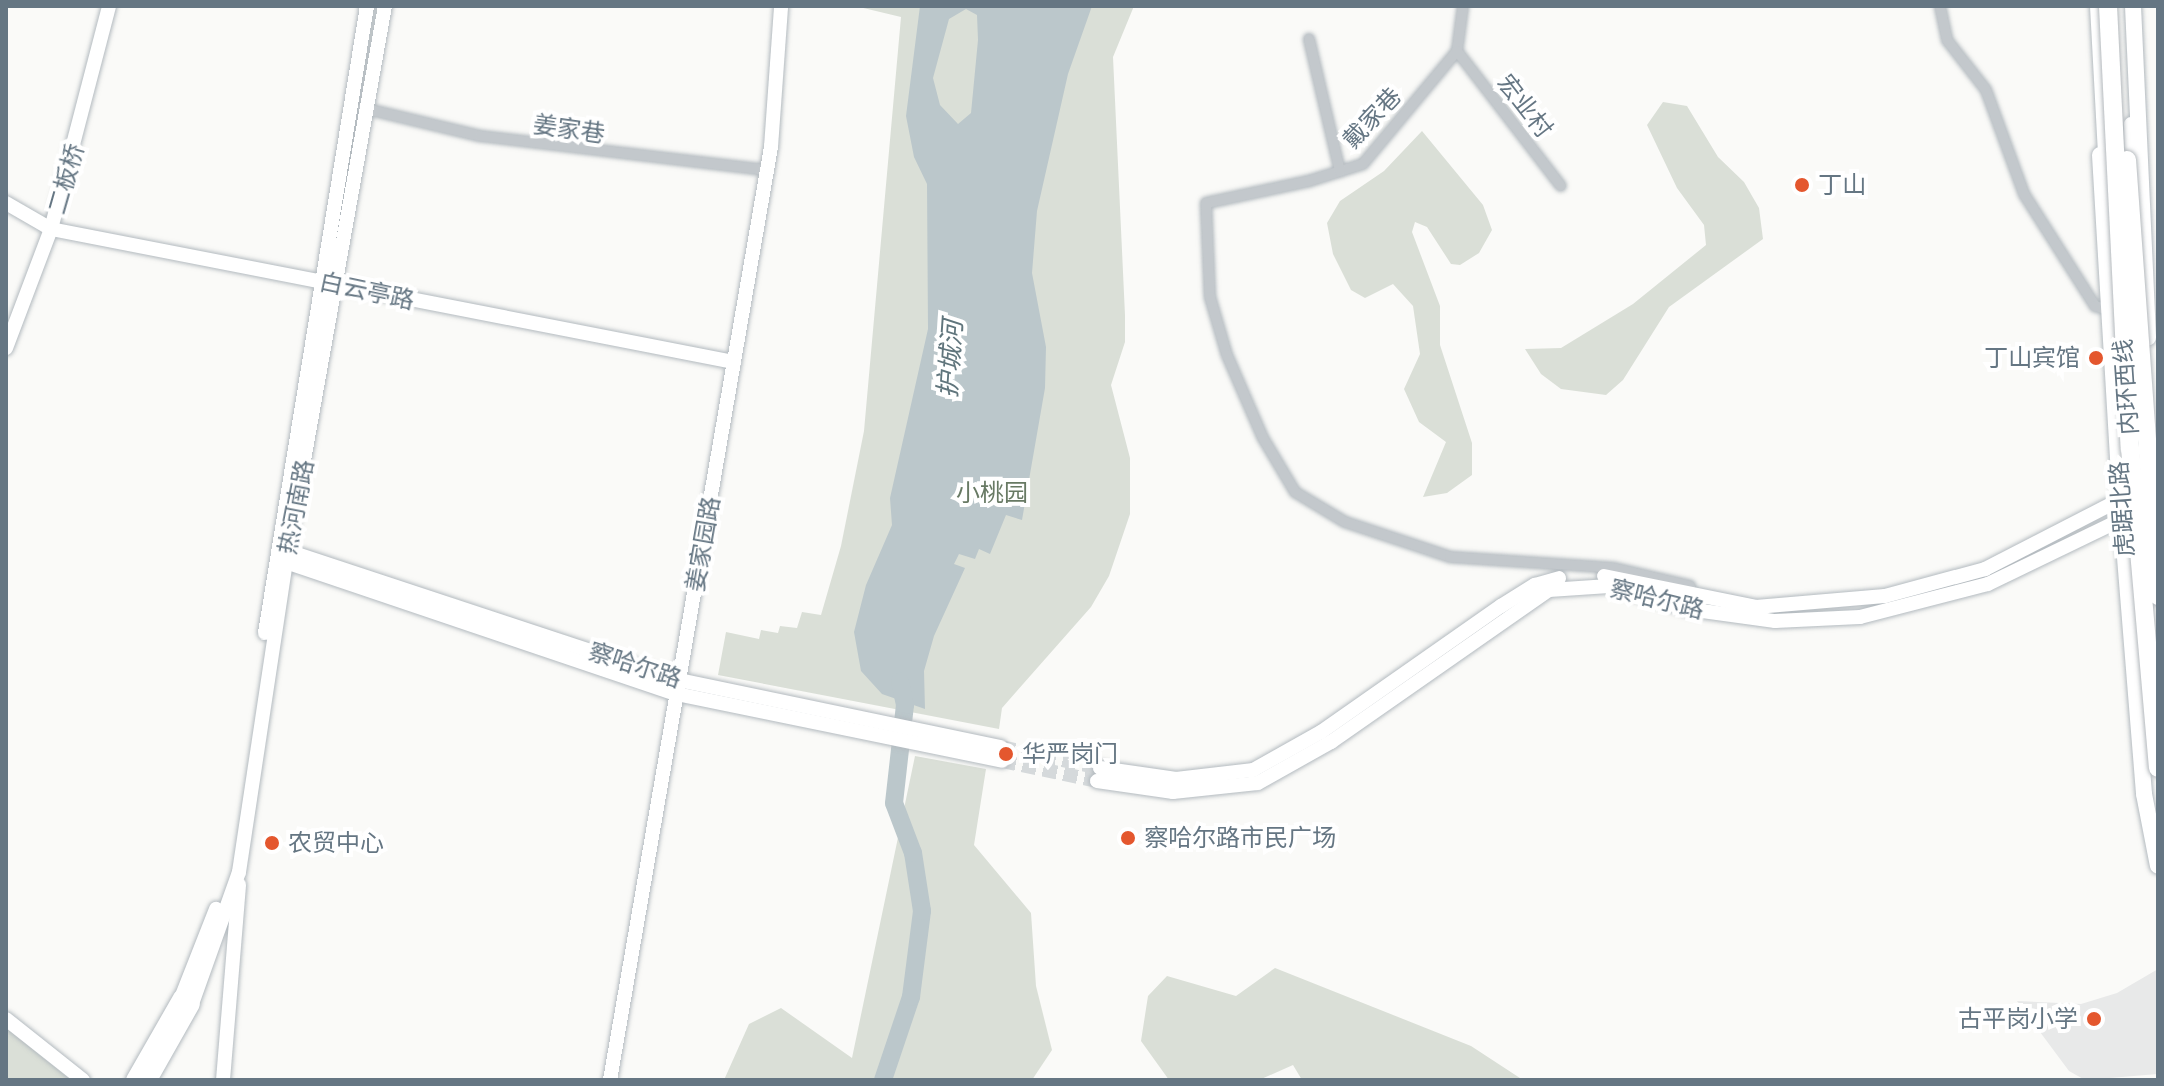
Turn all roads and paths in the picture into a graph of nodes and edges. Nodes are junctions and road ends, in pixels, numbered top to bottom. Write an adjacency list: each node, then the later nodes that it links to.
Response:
1 (109, 6): 21 (main road, 二板桥)
2 (367, 6): 15 (main road, 热河南路)
3 (385, 6): 16 (main road, 热河南路)
4 (781, 6): 17 (main road, 姜家园路)
5 (1463, 6): 14 (street)
6 (1940, 6): 25 (street)
7 (2092, 6): 25 (main road, 虎踞北路)
8 (2099, 6): 22 (highway, bridge)
9 (2108, 6): 22 (highway, 内环西线, bridge)
10 (2119, 6): 22 (highway, 内环西线, bridge)
11 (2125, 6): 22 (main road, bridge)
12 (2133, 6): 28 (main road, 虎踞北路)
13 (1309, 39): 18 (street)
14 (1457, 51): 18 (street, 戴家巷); 19 (street, 宏业村)
15 (351, 104): 16 (street, 姜家巷); 23 (main road, 热河南路)
16 (368, 110): 17 (street, 姜家巷); 24 (main road, 热河南路)
17 (767, 170): 27 (main road, 姜家园路)
18 (1340, 171): 34 (street, 戴家巷)
19 (1561, 186)
20 (6, 203): 21 (main road, 白云亭路)
21 (51, 229): 23 (main road, 白云亭路); 26 (main road, 二板桥)
22 (2126, 276): 33 (highway, 内环西线, bridge); 37 (highway, 内环西线, bridge)
23 (321, 282): 24 (main road, 白云亭路); 32 (main road, 热河南路)
24 (339, 286): 27 (main road, 白云亭路); 32 (main road, 热河南路)
25 (2109, 310): 29 (main road, 虎踞北路)
26 (6, 348)
27 (734, 362): 35 (main road, 姜家园路)
28 (2157, 481): 29 (main road, 察哈尔路); 30 (main road, 虎踞北路)
29 (2120, 499): 31 (main road, 虎踞北路); 34 (main road, 察哈尔路)
30 (2158, 504): 31 (main road, 察哈尔路)
31 (2122, 520): 34 (main road, 察哈尔路); 39 (main road, 虎踞北路)
32 (282, 554): 35 (main road, 察哈尔路); 40 (main road, 热河南路); 41 (main road, 热河南路)
33 (2158, 596)
34 (1688, 603): 38 (main road, 察哈尔路)
35 (678, 687): 36 (main road, 察哈尔路); 47 (main road, 姜家园路)
36 (1002, 754)
37 (2158, 768)
38 (1098, 774)
39 (2158, 866)
40 (239, 872): 41 (main road, 热河南路); 46 (main road)
41 (187, 1001): 44 (main road); 45 (main road)
42 (6, 1019): 43 (main road)
43 (83, 1080)
44 (134, 1080)
45 (149, 1080)
46 (223, 1080)
47 (610, 1080)

